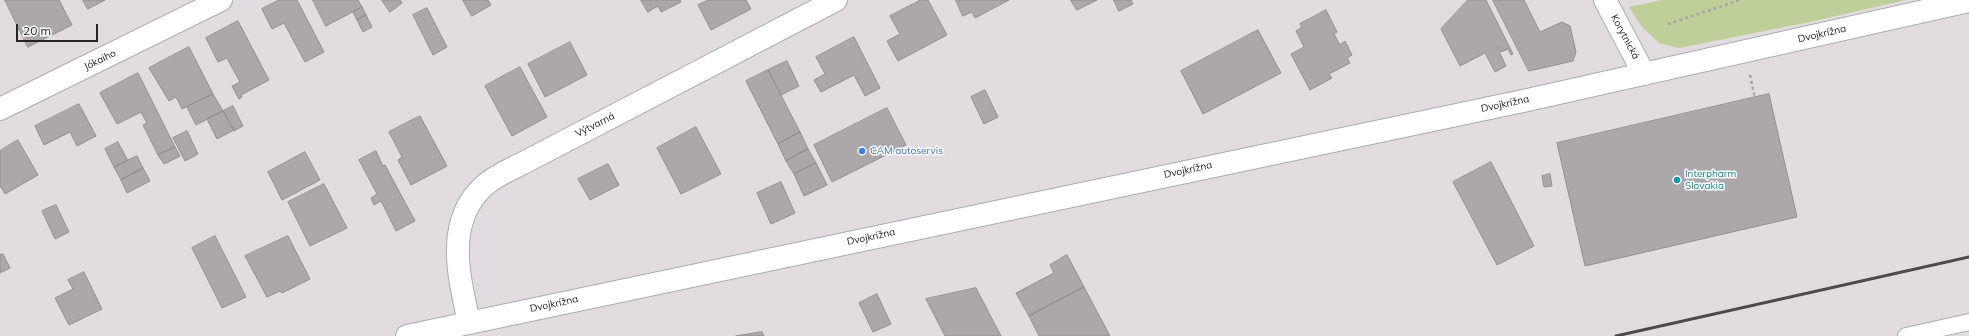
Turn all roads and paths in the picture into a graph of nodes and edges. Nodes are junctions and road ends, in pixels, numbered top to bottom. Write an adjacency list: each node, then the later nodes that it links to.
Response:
1 (221, 0): 10 (street, Jókaiho)
2 (836, 0): 11 (street, Výtvarná)
3 (1605, 0): 8 (street, Korytnická)
4 (1740, 0): 6 (path)
5 (1969, 1): 8 (street, Dvojkrížna)
6 (1668, 24)
7 (1750, 72): 9 (path)
8 (1644, 74): 11 (street, Dvojkrížna)
9 (1755, 98)
10 (0, 110)
11 (469, 322): 13 (street, Dvojkrížna)
12 (1969, 322): 14 (lane)
13 (406, 336)
14 (1906, 336)

